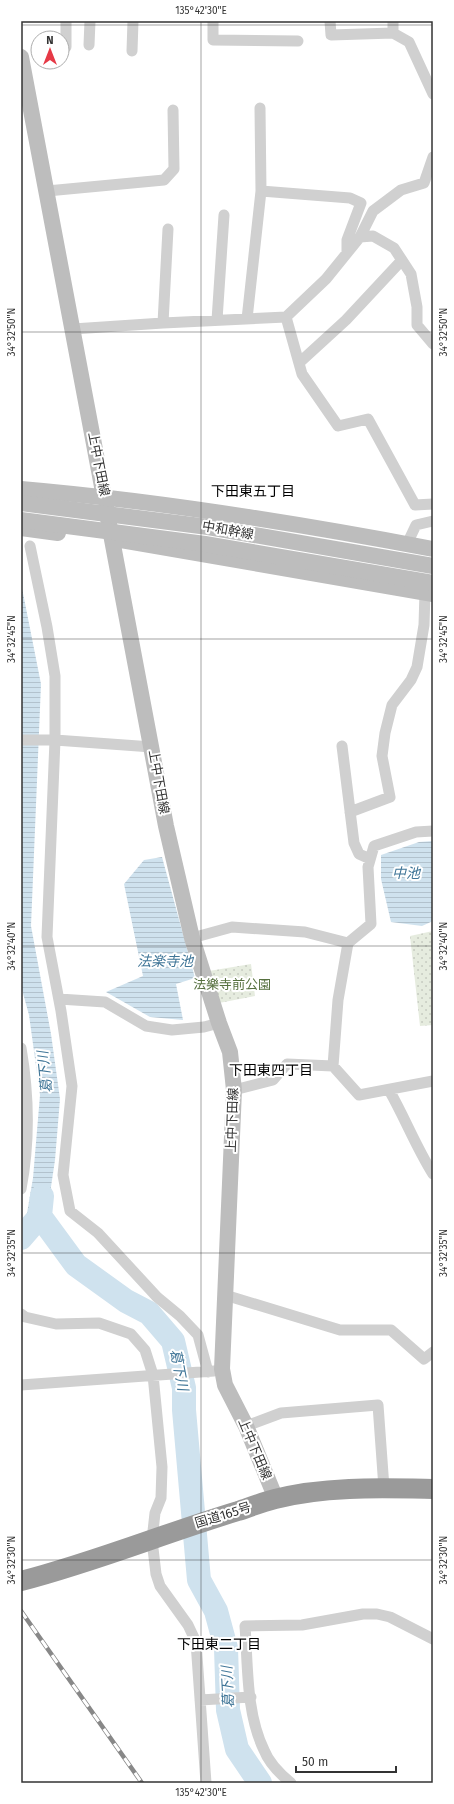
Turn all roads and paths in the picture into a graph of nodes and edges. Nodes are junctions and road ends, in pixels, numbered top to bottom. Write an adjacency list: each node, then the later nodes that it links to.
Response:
1 (90, 21): 8 (street)
2 (133, 21): 9 (street)
3 (213, 21): 7 (street)
4 (330, 21): 6 (street)
5 (393, 21): 6 (street)
6 (393, 34): 11 (street)
7 (298, 41)
8 (89, 45)
9 (132, 51)
10 (21, 57): 15 (main road, 上中下田線)
11 (433, 94)
12 (260, 108): 16 (street)
13 (173, 110): 15 (street)
14 (433, 157): 19 (street)
15 (47, 191): 26 (main road, 上中下田線)
16 (261, 191): 20 (street); 23 (street)
17 (224, 215): 24 (street)
18 (168, 229): 25 (street)
19 (360, 237): 20 (street); 21 (street)
20 (347, 252): 22 (street)
21 (402, 260): 27 (street); 28 (street)
22 (286, 318): 23 (street); 28 (street)
23 (247, 319): 24 (street)
24 (216, 320): 25 (street)
25 (163, 323): 26 (street)
26 (73, 329): 30 (main road, 上中下田線)
27 (433, 344)
28 (299, 363): 31 (street)
29 (22, 494): 30 (main road); 38 (main road, 中和幹線, bridge)
30 (105, 496): 34 (main road, 上中下田線); 35 (main road)
31 (433, 504)
32 (433, 521): 35 (street)
33 (23, 526): 34 (main road); 39 (main road, 中和幹線, bridge)
34 (113, 539): 39 (main road); 43 (main road, 上中下田線)
35 (408, 544): 37 (main road)
36 (30, 546): 41 (street)
37 (433, 549)
38 (433, 566)
39 (430, 589): 44 (street)
40 (21, 740): 41 (street)
41 (55, 740): 43 (street); 49 (street)
42 (342, 746): 44 (street)
43 (152, 747): 47 (main road, 上中下田線)
44 (350, 812): 46 (street)
45 (433, 831): 46 (street)
46 (370, 859): 48 (street)
47 (192, 938): 48 (street); 50 (main road, 上中下田線)
48 (348, 942): 52 (street)
49 (59, 999): 50 (street); 61 (street)
50 (219, 1023): 54 (main road, 上中下田線)
51 (21, 1048): 57 (street)
52 (333, 1066): 54 (street); 55 (street)
53 (433, 1081): 55 (street)
54 (234, 1090): 58 (main road, 上中下田線)
55 (389, 1090): 56 (street)
56 (433, 1174)
57 (21, 1189)
58 (225, 1296): 60 (street); 61 (main road, 上中下田線)
59 (21, 1314): 62 (street)
60 (433, 1352)
61 (215, 1370): 62 (street); 64 (main road, 上中下田線)
62 (153, 1375): 63 (street); 68 (street)
63 (21, 1385)
64 (246, 1426): 65 (street); 67 (main road, 上中下田線)
65 (384, 1488): 66 (highway, 国道165号); 67 (highway, 国道165号)
66 (433, 1488)
67 (276, 1499): 68 (highway, 国道165号)
68 (156, 1538): 69 (highway, 国道165号); 72 (street)
69 (21, 1581)
70 (433, 1639): 71 (street)
71 (251, 1697): 72 (street); 74 (street)
72 (200, 1700): 73 (street)
73 (206, 1783)
74 (291, 1783)

